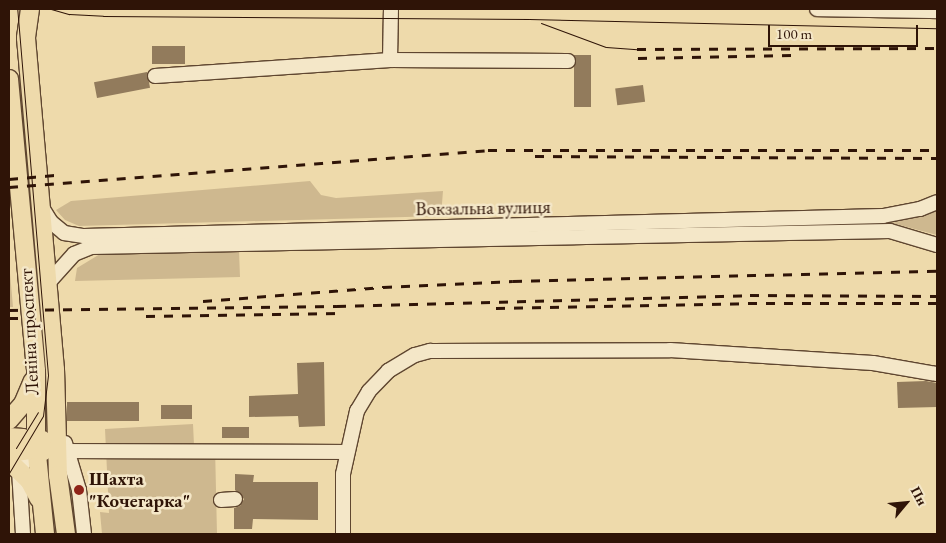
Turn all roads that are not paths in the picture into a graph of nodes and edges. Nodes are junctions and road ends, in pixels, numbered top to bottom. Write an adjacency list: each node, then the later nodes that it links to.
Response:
1 (30, 9): 10 (main road, Леніна проспект)
2 (391, 9): 5 (street)
3 (817, 9): 4 (street)
4 (928, 10)
5 (390, 60): 6 (street); 7 (street)
6 (568, 61)
7 (155, 76)
8 (9, 79): 13 (main road, Леніна проспект)
9 (937, 202): 10 (street, Вокзальна вулиця)
10 (41, 206): 12 (main road, Леніна проспект)
11 (937, 245): 12 (street, Вокзальна вулиця)
12 (48, 283): 15 (main road, Леніна проспект)
13 (36, 371): 16 (main road, Леніна проспект); 18 (main road, Леніна проспект)
14 (937, 374): 20 (street)
15 (55, 418): 18 (main road); 19 (main road, Леніна проспект)
16 (9, 420)
17 (9, 437): 18 (main road)
18 (36, 445): 19 (street); 21 (main road); 22 (street); 23 (main road); 24 (main road, Леніна проспект)
19 (62, 450): 20 (street); 23 (main road, Леніна проспект); 25 (street)
20 (346, 452): 29 (street)
21 (9, 453)
22 (14, 465): 24 (main road); 26 (street)
23 (58, 475): 28 (main road, Леніна проспект)
24 (41, 501): 27 (main road, Леніна проспект)
25 (82, 531)
26 (23, 534)
27 (45, 534)
28 (66, 534)
29 (343, 534)

